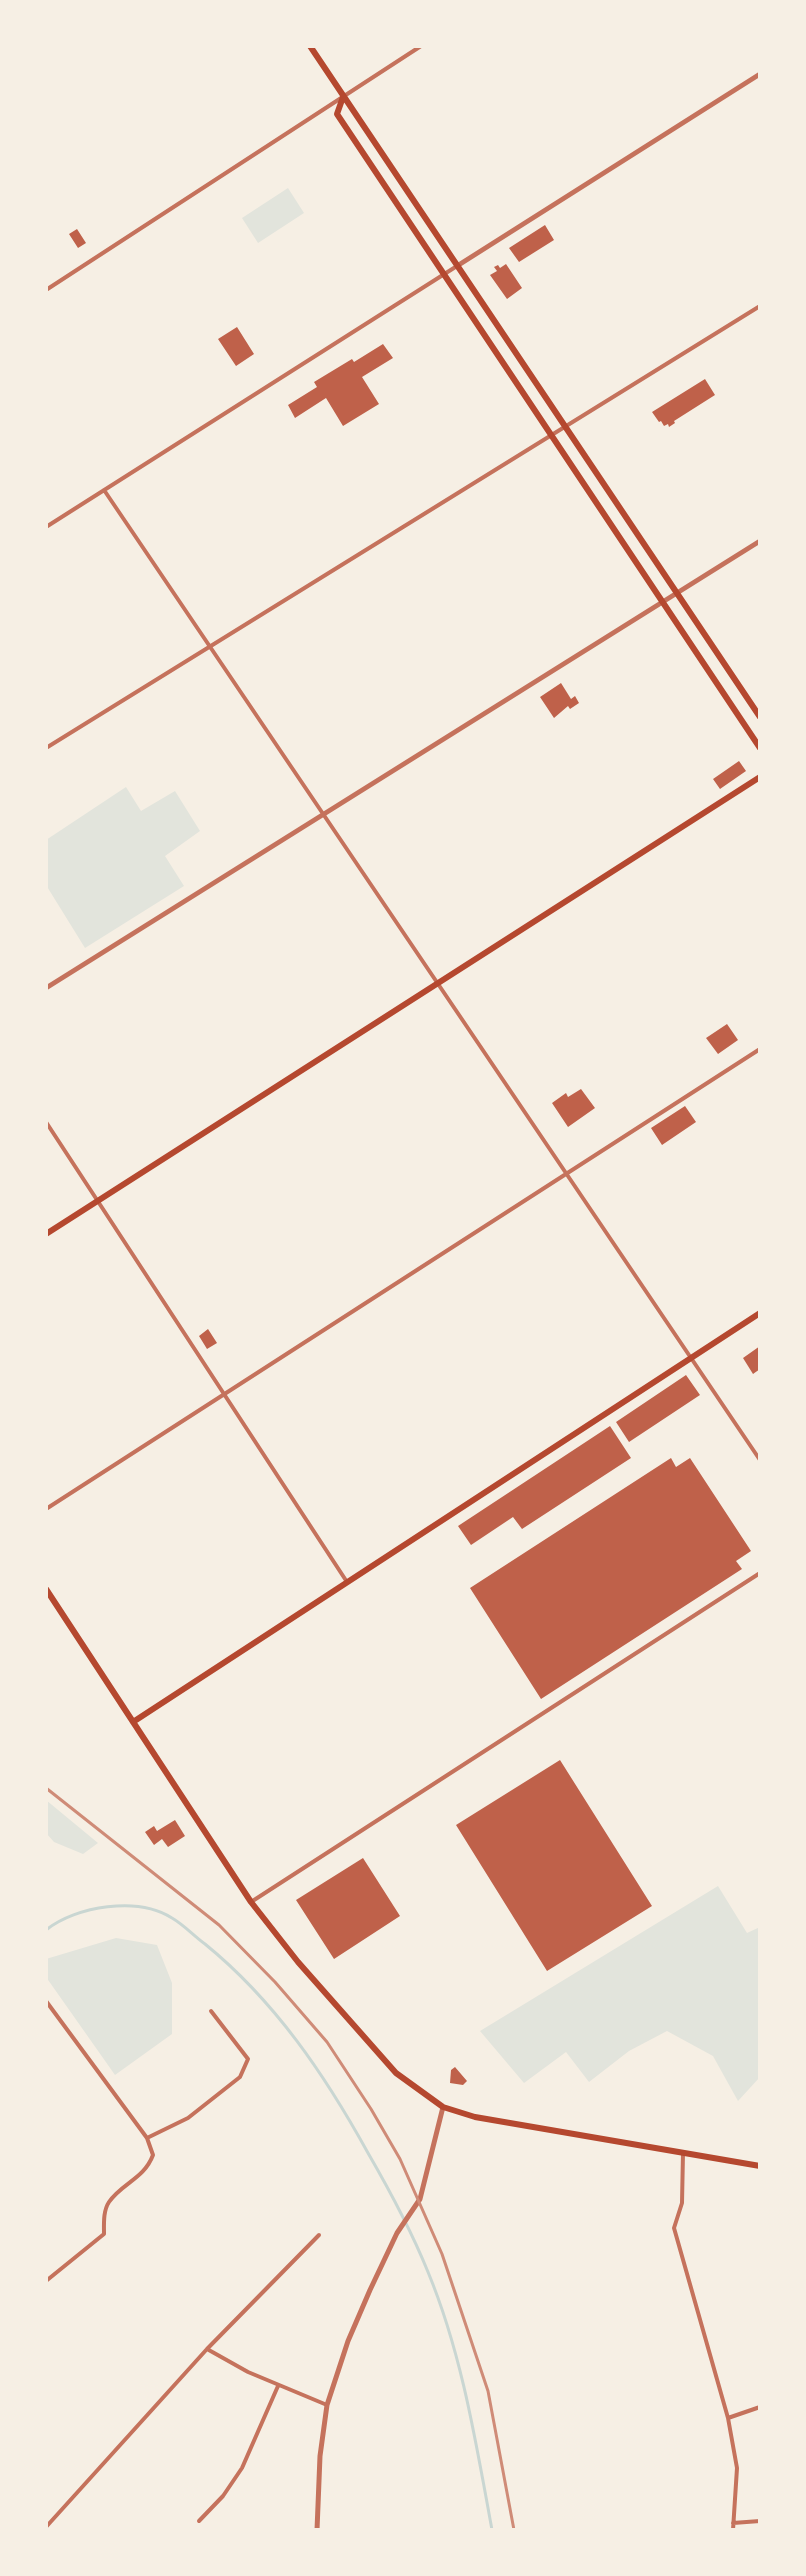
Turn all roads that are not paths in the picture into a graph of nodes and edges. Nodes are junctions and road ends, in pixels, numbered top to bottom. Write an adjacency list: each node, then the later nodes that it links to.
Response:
1 (310, 46): 4 (main road)
2 (421, 46): 4 (street)
3 (760, 74): 5 (street)
4 (343, 97): 5 (main road); 6 (main road); 7 (street)
5 (457, 266): 6 (street); 9 (main road)
6 (444, 275): 10 (main road); 11 (street)
7 (46, 290)
8 (760, 306): 9 (street)
9 (565, 429): 10 (street); 14 (main road)
10 (552, 437): 15 (main road); 16 (street)
11 (104, 490): 12 (street); 16 (street)
12 (46, 527)
13 (760, 541): 14 (street)
14 (676, 594): 15 (street); 17 (main road)
15 (663, 603): 19 (main road); 21 (street)
16 (211, 647): 18 (street); 21 (street)
17 (760, 717)
18 (46, 748)
19 (760, 748)
20 (760, 777): 22 (main road)
21 (324, 815): 22 (street); 23 (street)
22 (440, 983): 26 (street); 27 (main road)
23 (46, 988)
24 (760, 1049): 26 (street)
25 (46, 1122): 27 (street)
26 (565, 1174): 30 (street); 31 (street)
27 (97, 1202): 28 (main road); 31 (street)
28 (46, 1234)
29 (760, 1313): 30 (main road)
30 (691, 1358): 32 (street); 35 (main road)
31 (223, 1395): 33 (street); 35 (street)
32 (760, 1460)
33 (46, 1509)
34 (760, 1573): 38 (street)
35 (347, 1582): 37 (main road)
36 (46, 1589): 37 (main road)
37 (133, 1722): 38 (main road)
38 (251, 1902): 41 (main road)
39 (46, 2001): 42 (street)
40 (211, 2011): 42 (street)
41 (443, 2107): 43 (main road); 51 (street)
42 (147, 2138): 48 (street)
43 (683, 2153): 44 (main road); 53 (street)
44 (760, 2166)
45 (760, 2194): 46 (street)
46 (760, 2202)
47 (319, 2235): 49 (street)
48 (46, 2281)
49 (207, 2349): 50 (street); 57 (street)
50 (278, 2386): 51 (street); 54 (street)
51 (327, 2405): 58 (street)
52 (760, 2407): 53 (street)
53 (728, 2418): 56 (street)
54 (199, 2521)
55 (760, 2521): 56 (street)
56 (733, 2523): 59 (street)
57 (46, 2527)
58 (317, 2530)
59 (733, 2530)

